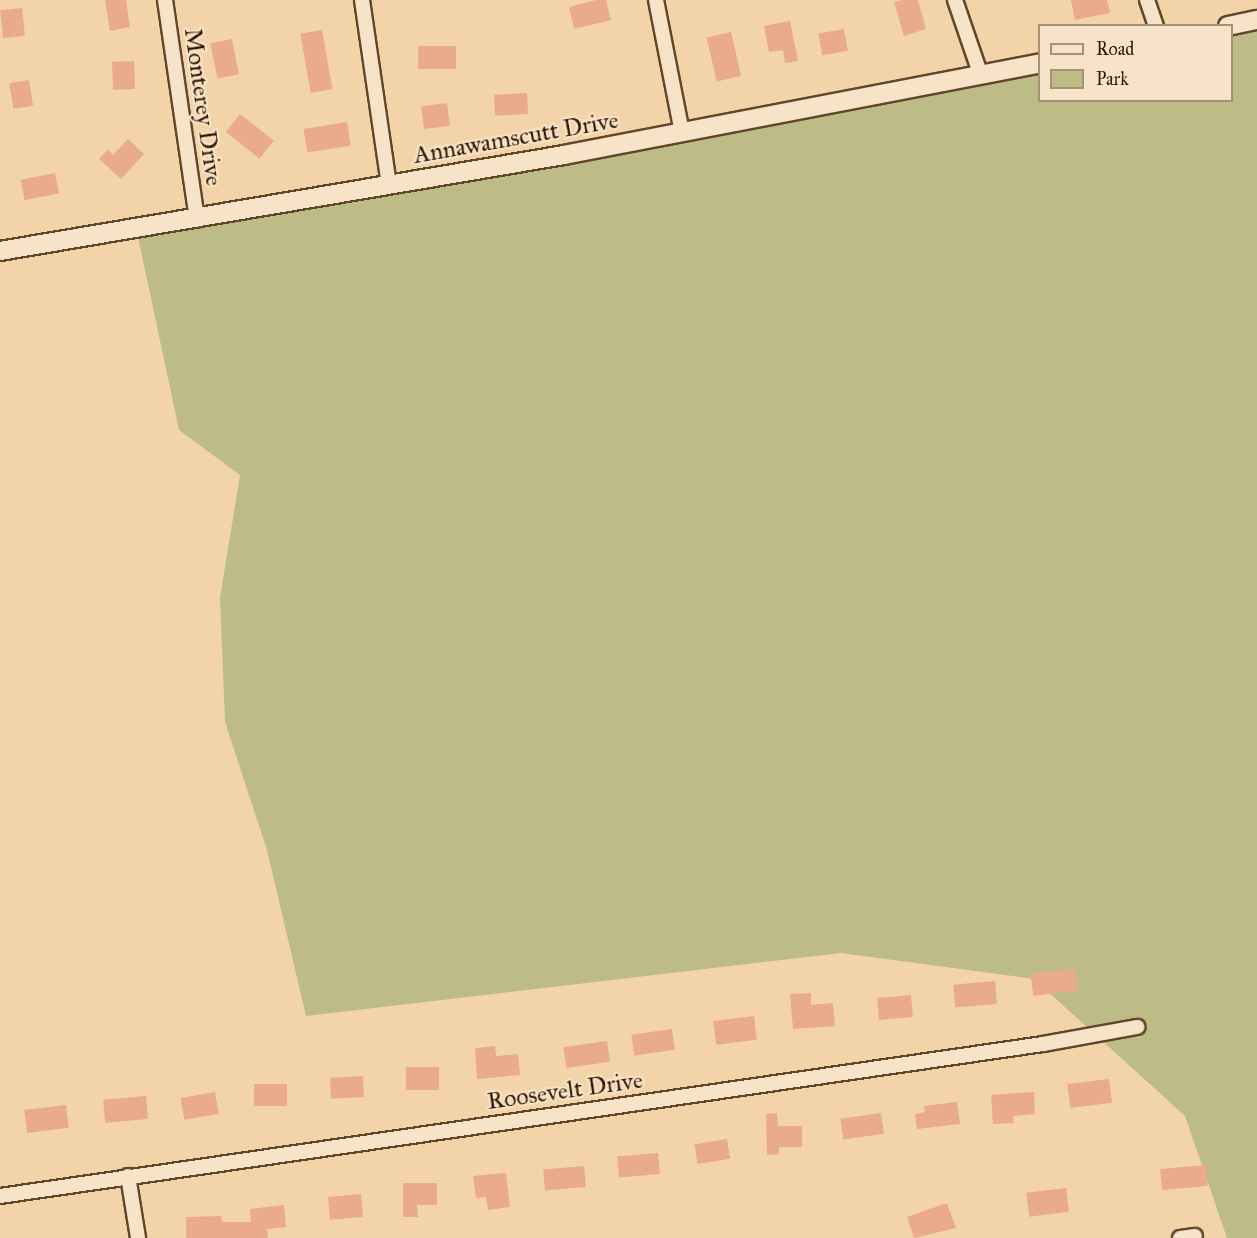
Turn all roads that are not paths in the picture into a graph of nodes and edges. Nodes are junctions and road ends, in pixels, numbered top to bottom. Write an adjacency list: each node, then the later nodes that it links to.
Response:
1 (165, 0): 13 (street, Monterey Drive)
2 (362, 0): 12 (street)
3 (656, 0): 11 (street)
4 (955, 0): 10 (street)
5 (1147, 0): 7 (street)
6 (1257, 20): 8 (street)
7 (1154, 24)
8 (1233, 25)
9 (1038, 63): 10 (street, Annawamscutt Drive)
10 (981, 76): 11 (street, Annawamscutt Drive)
11 (682, 132): 12 (street, Annawamscutt Drive)
12 (389, 186): 13 (street, Annawamscutt Drive)
13 (197, 220): 14 (street, Annawamscutt Drive)
14 (0, 251)
15 (1137, 1027): 16 (street, Roosevelt Drive)
16 (128, 1176): 17 (street, Roosevelt Drive); 19 (street)
17 (0, 1196)
18 (1195, 1236): 20 (street)
19 (138, 1238)
20 (1180, 1238)

